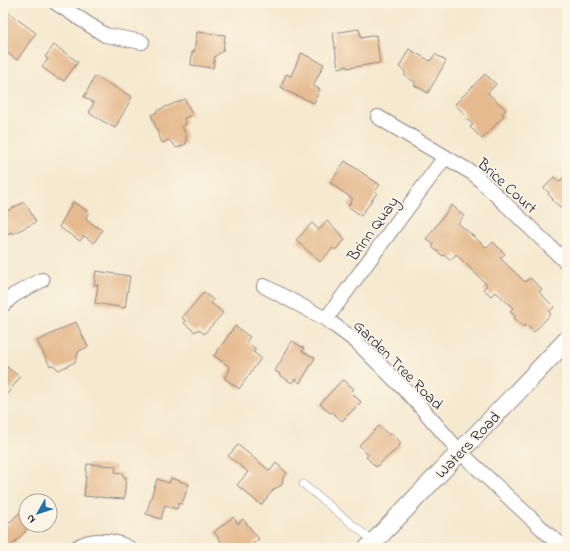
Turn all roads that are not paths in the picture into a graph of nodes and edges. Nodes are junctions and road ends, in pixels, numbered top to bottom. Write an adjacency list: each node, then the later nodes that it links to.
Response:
1 (56, 3): 2 (street)
2 (142, 42)
3 (378, 118): 4 (street, Brice Court)
4 (445, 157): 5 (street, Brice Court); 9 (street, Brinn Quay)
5 (567, 263)
6 (42, 280): 8 (street)
7 (264, 286): 9 (street, Garden Tree Road)
8 (3, 305)
9 (326, 319): 11 (street, Garden Tree Road)
10 (567, 340): 11 (street, Waters Road)
11 (460, 452): 13 (street, Waters Road); 16 (street, Garden Tree Road)
12 (303, 484): 13 (lane)
13 (371, 545)
14 (76, 548): 15 (street)
15 (129, 548)
16 (566, 548)

